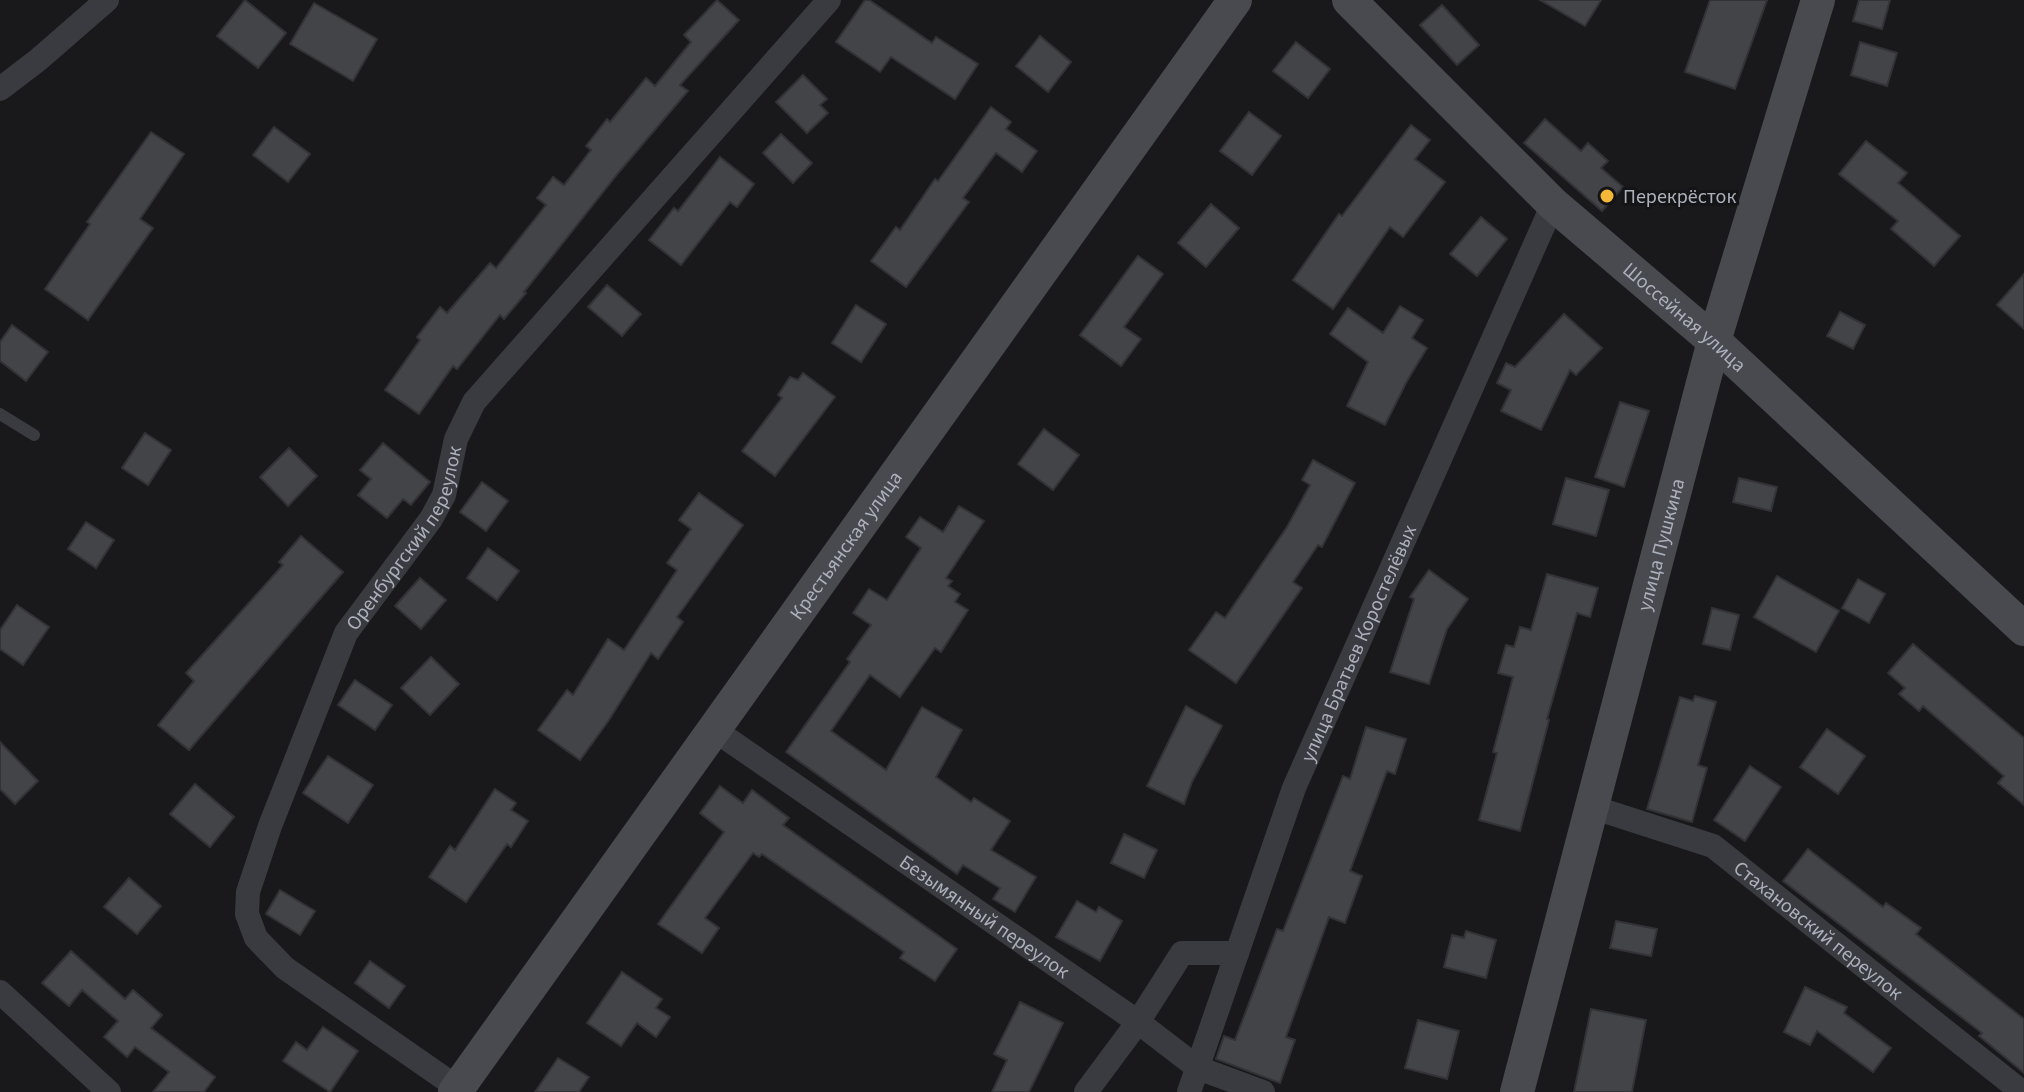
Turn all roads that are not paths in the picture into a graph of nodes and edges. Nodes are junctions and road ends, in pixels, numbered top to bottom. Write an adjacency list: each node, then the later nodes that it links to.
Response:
1 (107, 0): 6 (street)
2 (829, 0): 18 (street, Оренбургский переулок)
3 (1235, 0): 12 (street, Крестьянская улица)
4 (1349, 0): 7 (street, Шоссейная улица)
5 (1818, 0): 8 (street, улица Пушкина)
6 (0, 89)
7 (1553, 204): 8 (street, Шоссейная улица); 14 (street, улица Братьев Коростелёвых)
8 (1714, 341): 11 (street, Шоссейная улица); 13 (street, улица Пушкина)
9 (0, 414): 10 (lane)
10 (34, 435)
11 (2024, 629)
12 (713, 729): 16 (street, Безымянный переулок); 18 (street, Крестьянская улица)
13 (1592, 807): 23 (street, улица Пушкина); 24 (street, Стахановский переулок)
14 (1237, 953): 16 (street); 17 (street, улица Братьев Коростелёвых)
15 (0, 992): 19 (street)
16 (1138, 1022): 17 (street, Безымянный переулок); 20 (street)
17 (1198, 1068): 21 (street, улица Братьев Коростелёвых); 22 (street, Безымянный переулок)
18 (456, 1090)
19 (109, 1092)
20 (1086, 1092)
21 (1189, 1092)
22 (1263, 1092)
23 (1517, 1092)
24 (2022, 1092)

